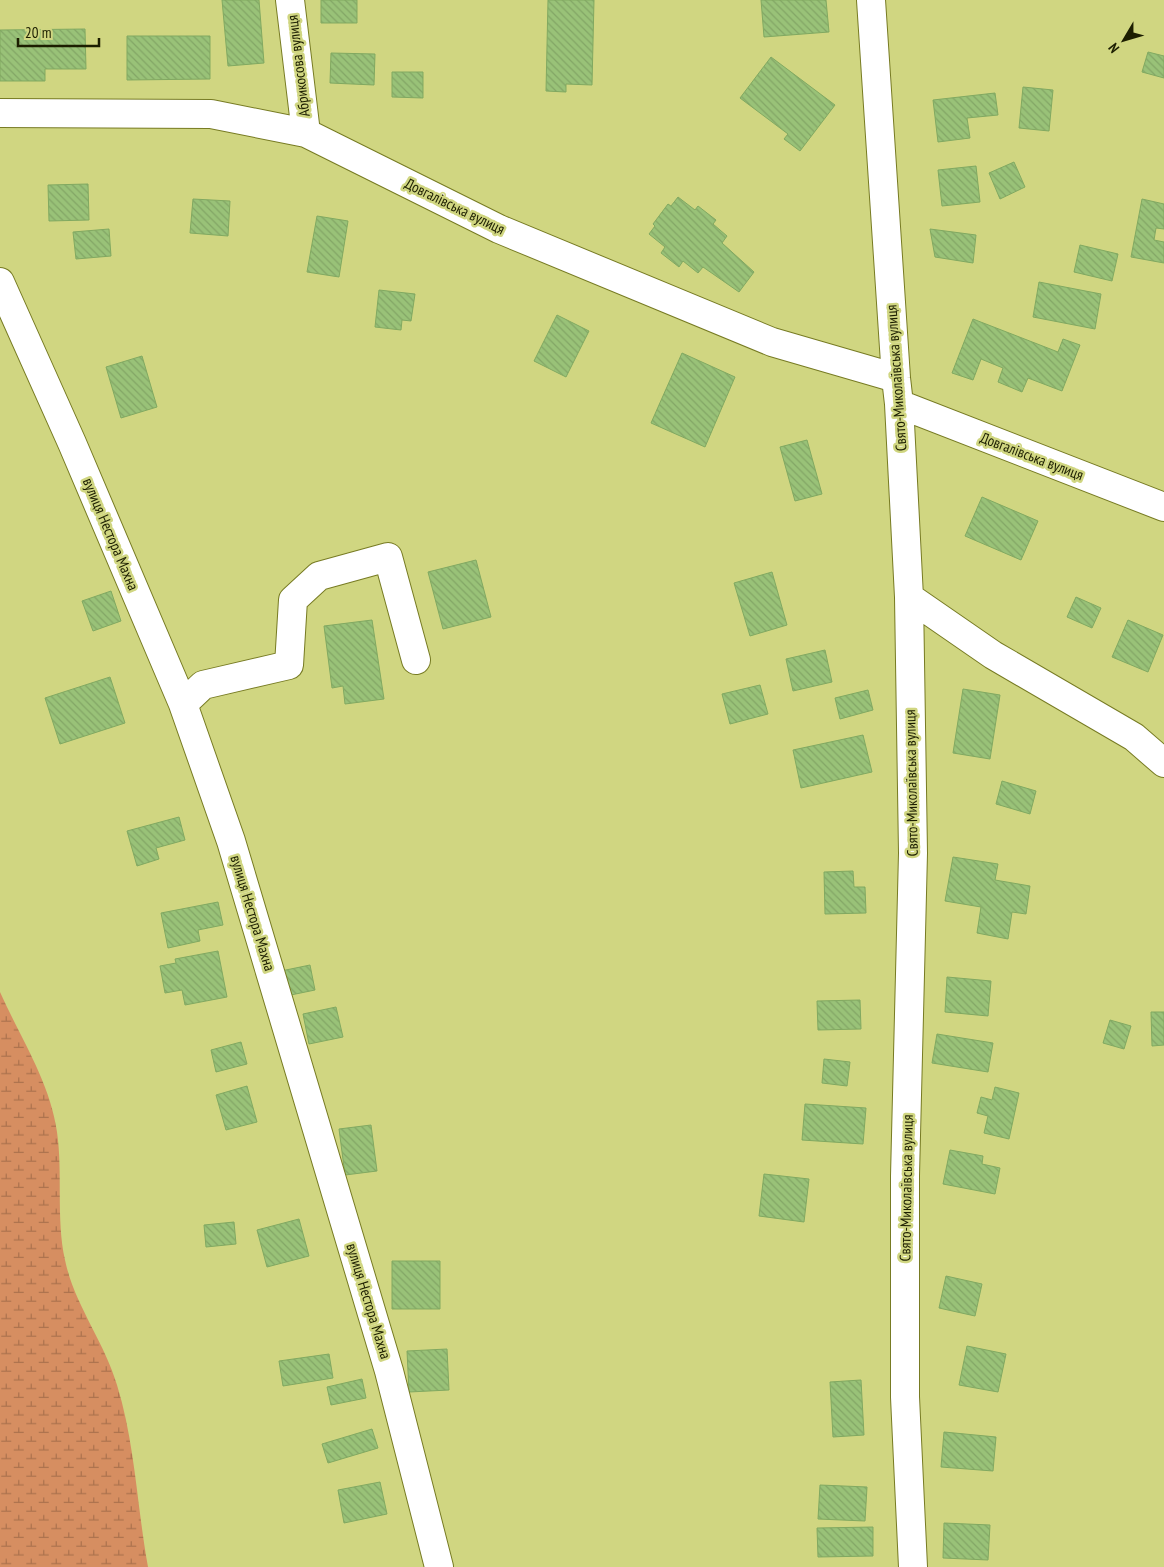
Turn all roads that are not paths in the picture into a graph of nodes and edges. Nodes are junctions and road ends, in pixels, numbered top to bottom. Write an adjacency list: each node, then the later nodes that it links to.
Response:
1 (290, 0): 4 (street, Абрикосова вулиця)
2 (870, 0): 6 (street, Свято-Миколаївська вулиця)
3 (0, 113): 4 (street, Довгалівська вулиця)
4 (306, 133): 6 (street, Довгалівська вулиця)
5 (0, 282): 11 (street, вулиця Нестора Махна)
6 (896, 378): 7 (street, Свято-Миколаївська вулиця)
7 (899, 404): 8 (street, Довгалівська вулиця); 9 (street, Свято-Миколаївська вулиця)
8 (1164, 507)
9 (909, 597): 12 (street); 14 (street, Свято-Миколаївська вулиця)
10 (416, 660): 11 (street)
11 (183, 704): 13 (street, вулиця Нестора Махна)
12 (1164, 763)
13 (439, 1567)
14 (913, 1567)

